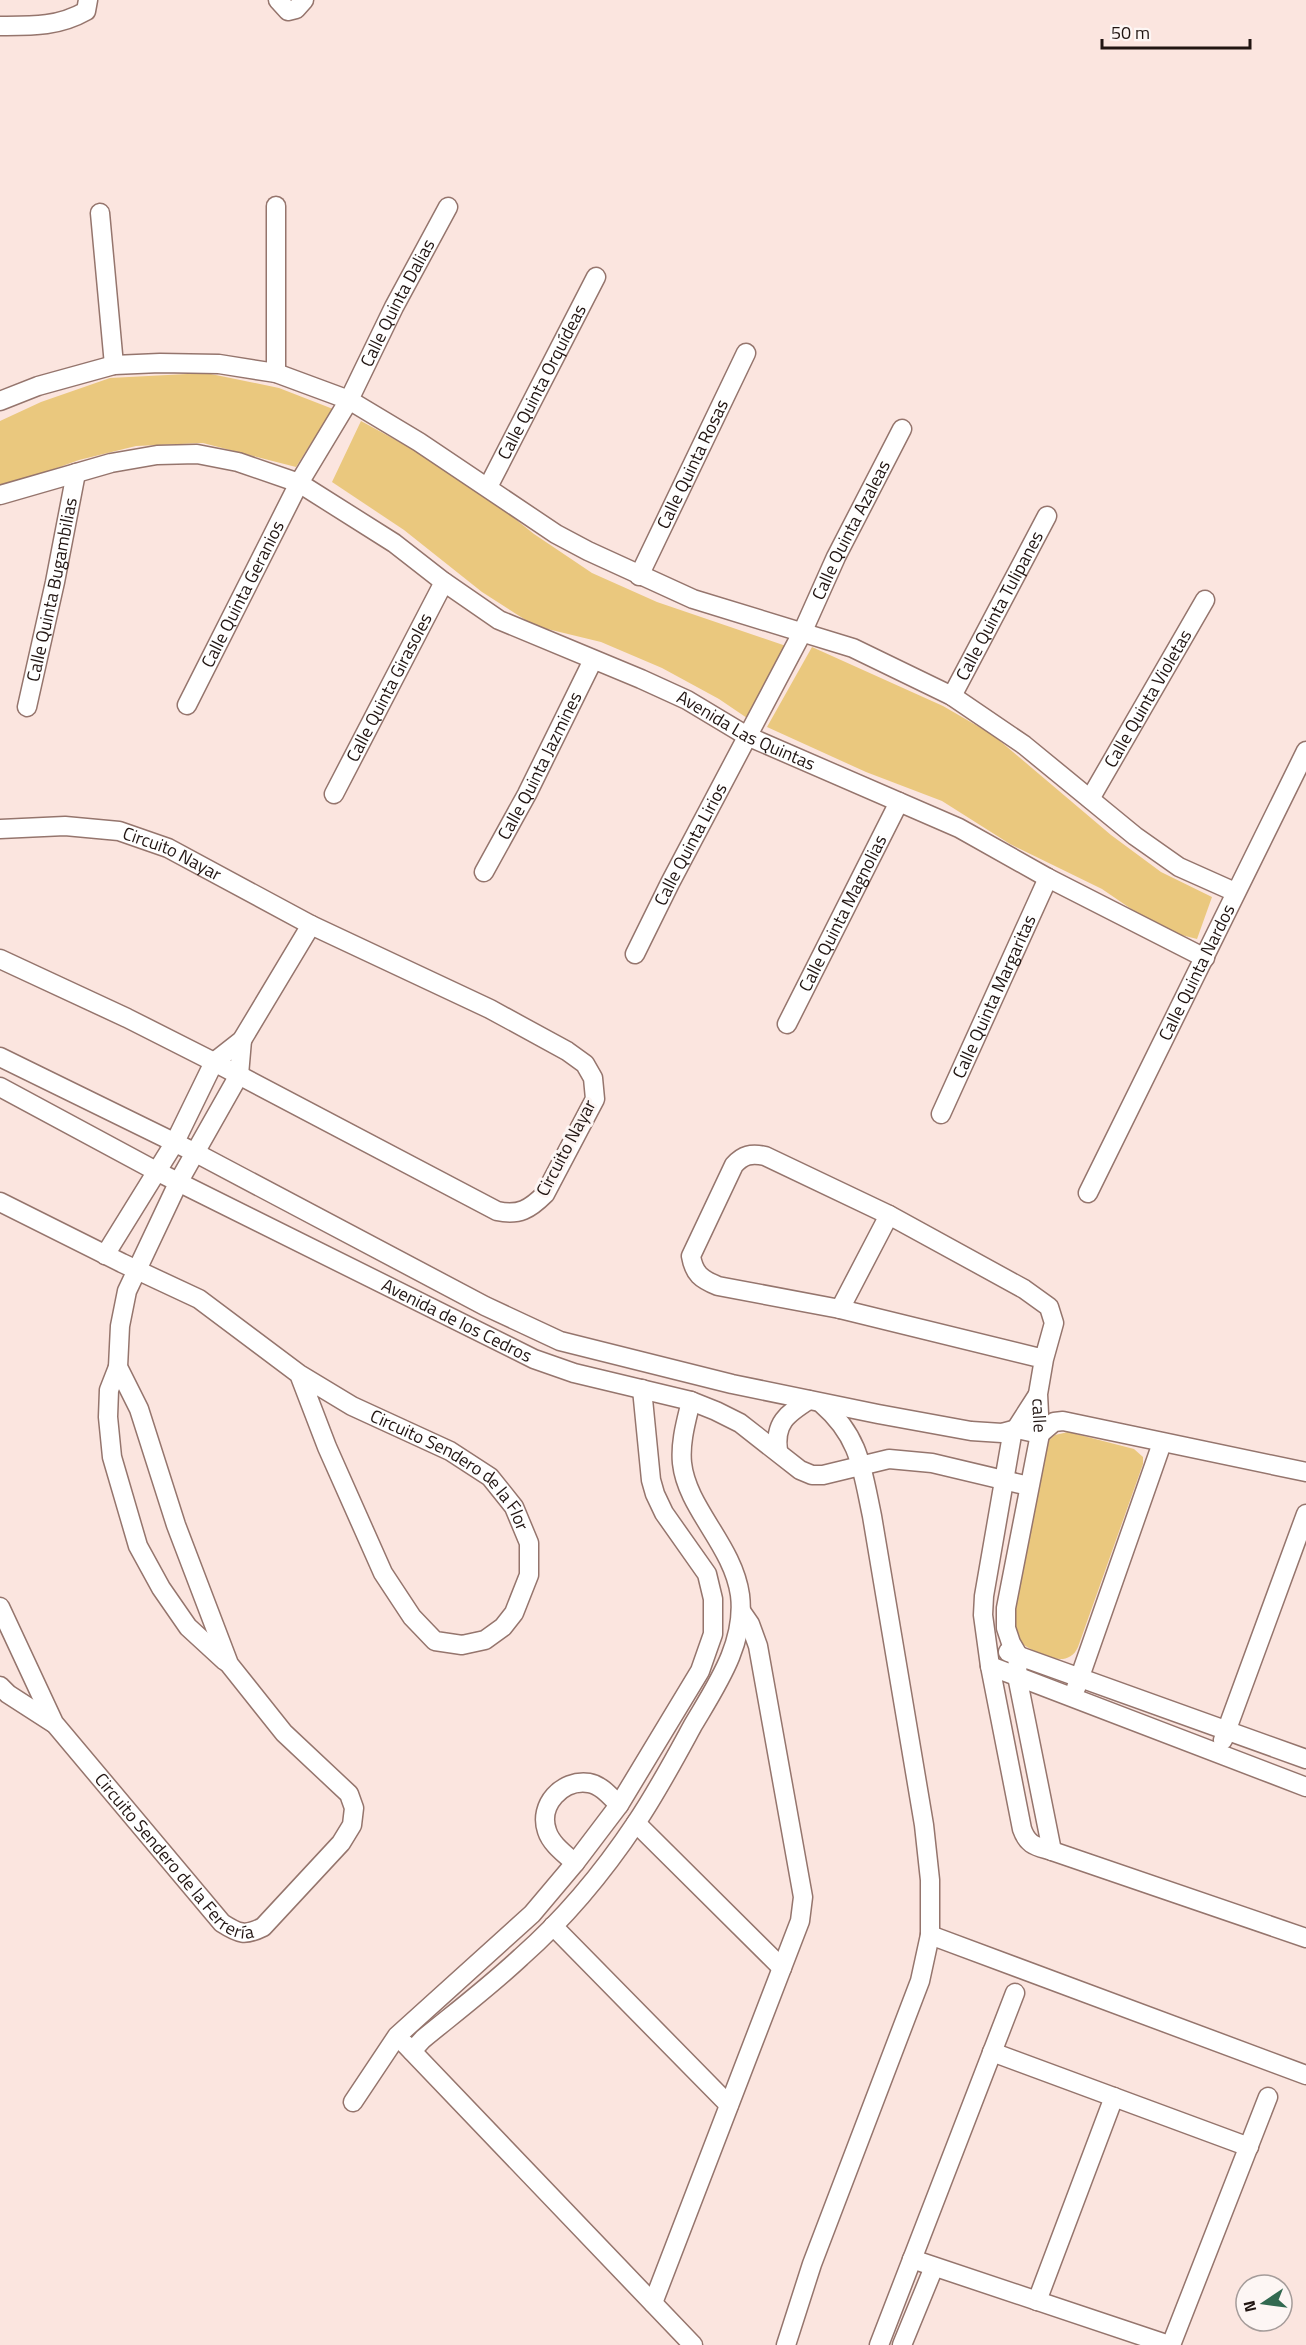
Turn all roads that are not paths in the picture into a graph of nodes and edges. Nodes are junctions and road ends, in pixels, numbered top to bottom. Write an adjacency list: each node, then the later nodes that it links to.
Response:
1 (88, 0): 4 (street)
2 (278, 0): 3 (street)
3 (304, 0)
4 (0, 26)
5 (276, 206): 11 (street)
6 (448, 207): 12 (street, Calle Quinta Dalias)
7 (100, 213): 10 (street)
8 (596, 277): 17 (street, Calle Quinta Orquídeas)
9 (746, 353): 20 (street, Calle Quinta Rosas)
10 (114, 365): 11 (street); 13 (street)
11 (276, 373): 12 (street)
12 (349, 400): 16 (street, Calle Quinta Dalias); 17 (street)
13 (0, 401)
14 (902, 429): 23 (street, Calle Quinta Azaleas)
15 (76, 473): 16 (street, Avenida Las Quintas); 18 (street, Avenida Las Quintas); 27 (street, Calle Quinta Bugambilias)
16 (299, 483): 21 (street, Avenida Las Quintas); 26 (street, Calle Quinta Geranios)
17 (488, 487): 20 (street)
18 (0, 495)
19 (1047, 516): 25 (street, Calle Quinta Tulipanes)
20 (639, 576): 23 (street)
21 (444, 582): 24 (street, Avenida Las Quintas); 30 (street, Calle Quinta Girasoles)
22 (1205, 600): 31 (street, Calle Quinta Violetas)
23 (802, 633): 25 (street); 28 (street, Calle Quinta Azaleas)
24 (593, 660): 28 (street, Avenida Las Quintas); 34 (street, Calle Quinta Jazmines)
25 (952, 696): 31 (street)
26 (187, 705)
27 (27, 707)
28 (747, 736): 32 (street, Avenida Las Quintas); 38 (street, Calle Quinta Lirios)
29 (1306, 752): 36 (street, Calle Quinta Nardos)
30 (334, 794)
31 (1090, 799): 36 (street)
32 (899, 802): 35 (street, Avenida Las Quintas); 41 (street, Calle Quinta Magnolias)
33 (0, 829): 37 (street, Circuito Nayar)
34 (484, 872)
35 (1048, 878): 39 (street, Avenida Las Quintas); 47 (street, Calle Quinta Margaritas)
36 (1235, 892): 39 (street, Calle Quinta Nardos)
37 (311, 925): 42 (street); 45 (street, Circuito Nayar)
38 (635, 954)
39 (1205, 958): 52 (street, Calle Quinta Nardos)
40 (0, 959): 44 (street, Circuito Nayar)
41 (787, 1024)
42 (242, 1040): 44 (street); 45 (street)
43 (0, 1058): 48 (street, Avenida de los Cedros)
44 (214, 1062): 45 (street, Circuito Nayar); 48 (street)
45 (239, 1075): 49 (street, Circuito Sendero de la Ferrería)
46 (0, 1087): 50 (street, Avenida de los Cedros)
47 (941, 1114)
48 (174, 1142): 49 (street, Avenida de los Cedros); 50 (street)
49 (196, 1153): 51 (street, Circuito Sendero de la Ferrería); 60 (street, Avenida de los Cedros)
50 (156, 1171): 51 (street, Avenida de los Cedros); 55 (street)
51 (179, 1181): 56 (street, Circuito Sendero de la Ferrería); 62 (street, Avenida de los Cedros)
52 (1088, 1193)
53 (0, 1202): 55 (street, Circuito Sendero de la Flor)
54 (889, 1215): 57 (street); 57 (street); 58 (street)
55 (105, 1255): 56 (street, Circuito Sendero de la Flor)
56 (136, 1269): 59 (street, Circuito Sendero de la Ferrería); 61 (street, Circuito Sendero de la Flor)
57 (840, 1310): 58 (street)
58 (1044, 1359): 64 (street)
59 (118, 1367): 82 (street, Circuito Sendero de la Ferrería); 82 (street, Circuito Sendero de la Ferrería)
60 (669, 1368): 63 (street); 66 (street, Avenida de los Cedros)
61 (299, 1374): 61 (street, Circuito Sendero de la Flor)
62 (642, 1389): 63 (street, Avenida de los Cedros); 76 (street)
63 (663, 1394): 65 (street, Avenida de los Cedros)
64 (1038, 1394): 67 (street, calle); 68 (street, calle)
65 (691, 1401): 70 (street, Avenida de los Cedros); 75 (street)
66 (815, 1401): 67 (street, Avenida de los Cedros); 70 (street); 71 (street)
67 (1013, 1431): 68 (street, Avenida de los Cedros); 73 (street, calle)
68 (1040, 1434): 69 (street); 74 (street, calle)
69 (1162, 1443): 72 (street); 85 (street)
70 (778, 1451): 71 (street, Avenida de los Cedros)
71 (861, 1465): 73 (street, Avenida de los Cedros); 98 (street)
72 (1306, 1472)
73 (1004, 1480): 74 (street, Avenida de los Cedros); 80 (street, calle)
74 (1029, 1486): 81 (street, calle)
75 (692, 1495): 76 (street); 79 (street)
76 (664, 1513): 93 (street)
77 (1306, 1514): 89 (street)
78 (0, 1607): 88 (street, Circuito Sendero de la Ferrería)
79 (741, 1611): 94 (street); 100 (street)
80 (986, 1643): 81 (street); 83 (street, calle)
81 (1018, 1655): 84 (street, calle); 85 (street)
82 (229, 1664): 88 (street, Circuito Sendero de la Ferrería)
83 (990, 1666): 84 (street); 95 (street, calle)
84 (1017, 1676): 87 (street); 95 (street, calle)
85 (1081, 1677): 87 (street); 89 (street)
86 (0, 1686): 88 (street, Circuito Sendero de la Ferrería)
87 (1072, 1698): 90 (street)
88 (54, 1723)
89 (1226, 1730): 90 (street); 91 (street)
90 (1218, 1754): 92 (street)
91 (1306, 1759)
92 (1306, 1787)
93 (619, 1805): 96 (street); 96 (street)
94 (636, 1823): 97 (street); 100 (street)
95 (1052, 1851): 99 (street, calle)
96 (575, 1863): 102 (street)
97 (553, 1926): 103 (street); 109 (street)
98 (930, 1935): 105 (street); 116 (street)
99 (1306, 1938)
100 (782, 1968): 109 (street)
101 (1015, 1993): 104 (street)
102 (397, 2036): 103 (street); 108 (street)
103 (412, 2052): 114 (street)
104 (992, 2052): 106 (street); 111 (street)
105 (1306, 2075)
106 (1114, 2097): 110 (street); 113 (street)
107 (1268, 2097): 110 (street)
108 (353, 2102)
109 (729, 2105): 114 (street)
110 (1249, 2146): 119 (street)
111 (912, 2259): 112 (street); 117 (street)
112 (934, 2266): 113 (street); 118 (street)
113 (1037, 2301): 119 (street)
114 (653, 2303): 115 (street)
115 (693, 2345)
116 (786, 2345)
117 (879, 2345)
118 (902, 2345)
119 (1170, 2345)

